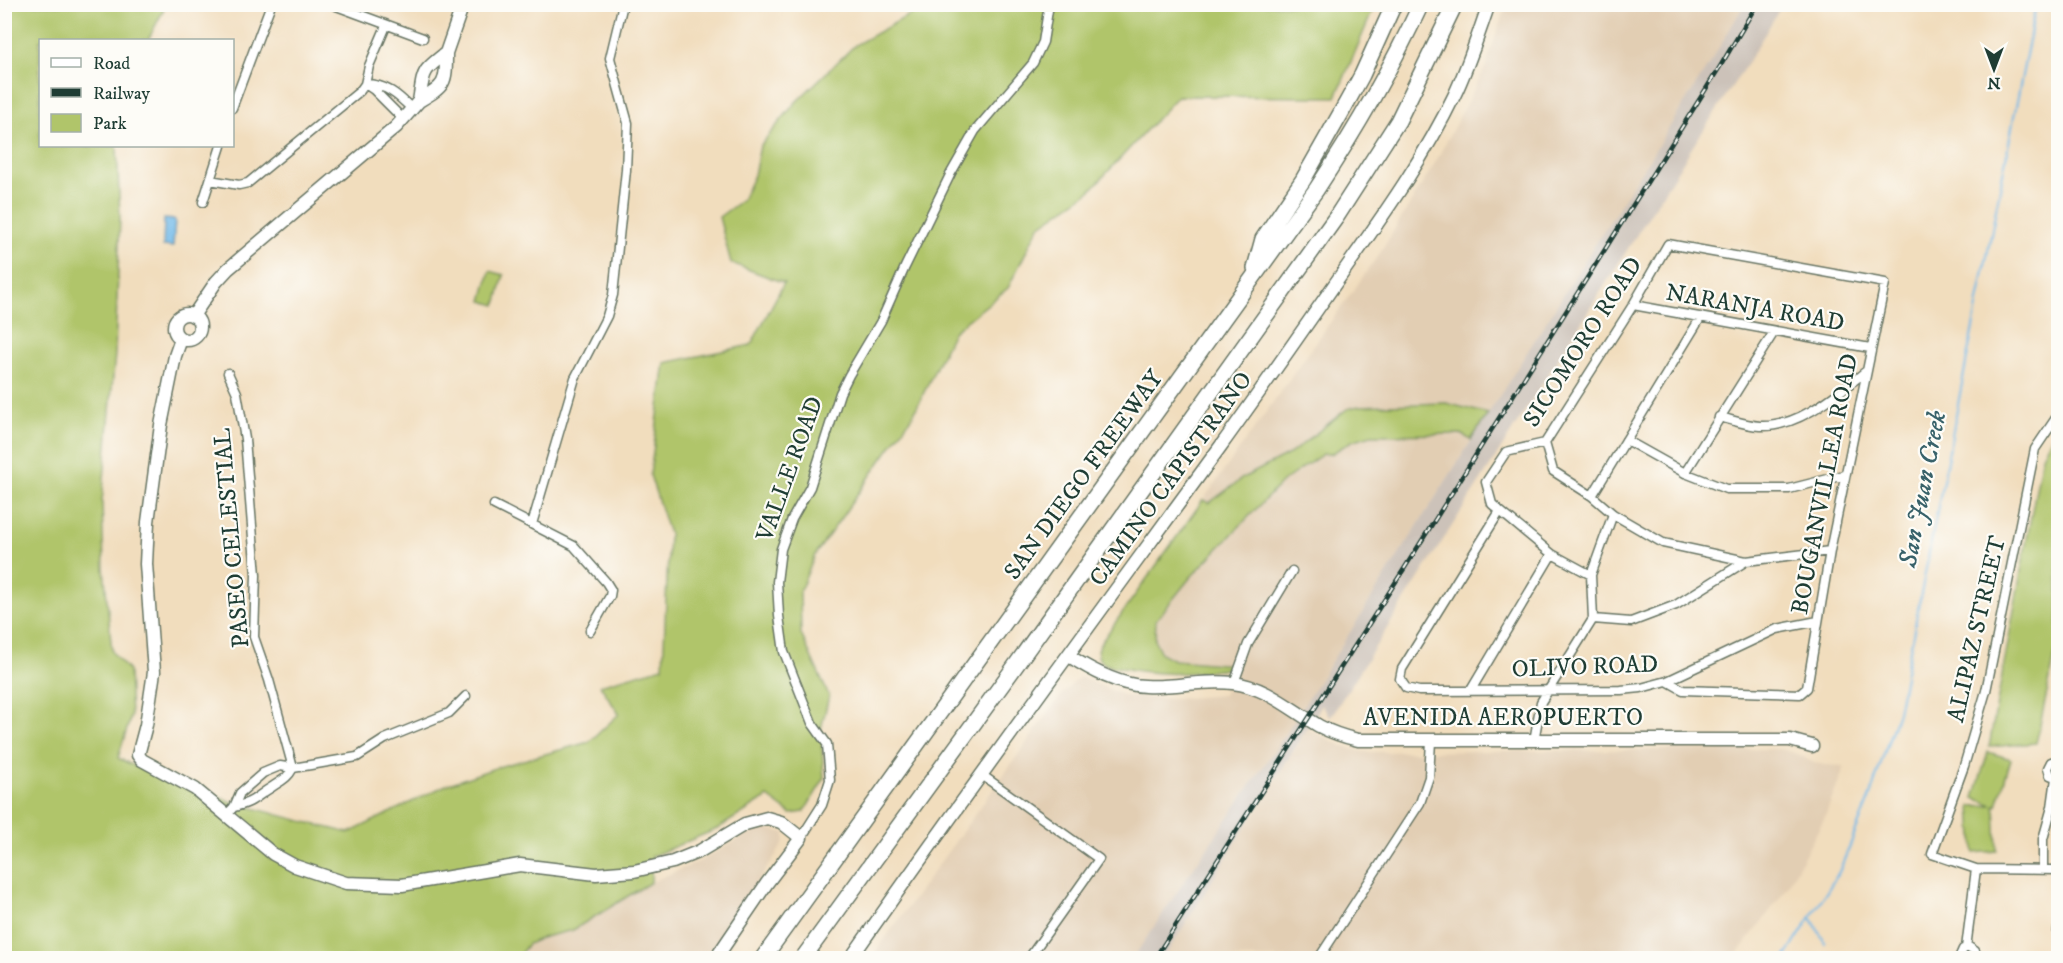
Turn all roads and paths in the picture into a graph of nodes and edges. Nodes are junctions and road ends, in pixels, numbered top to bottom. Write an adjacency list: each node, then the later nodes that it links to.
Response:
1 (271, 4): 14 (street)
2 (331, 4): 10 (street)
3 (463, 4): 12 (street)
4 (623, 4): 40 (street)
5 (1049, 4): 66 (street, VALLE ROAD)
6 (1394, 4): 21 (highway)
7 (1421, 4): 21 (highway, SAN DIEGO FREEWAY)
8 (1455, 4): 75 (highway)
9 (1489, 4): 49 (street, CAMINO CAPISTRANO)
10 (386, 26): 11 (street); 13 (street)
11 (423, 38)
12 (446, 53): 15 (street); 15 (street)
13 (365, 84): 15 (street); 16 (street); 18 (street)
14 (234, 103)
15 (415, 105): 16 (street)
16 (404, 120): 23 (street)
17 (221, 147): 18 (street)
18 (210, 180): 19 (street)
19 (203, 202)
20 (1668, 244): 22 (street, SICOMORO ROAD); 27 (street, BOUGANVILLEA ROAD)
21 (1253, 277): 74 (highway, SAN DIEGO FREEWAY)
22 (1633, 305): 24 (street, NARANJA ROAD); 33 (street, SICOMORO ROAD)
23 (193, 316): 26 (street); 26 (street)
24 (1701, 317): 25 (street, NARANJA ROAD); 32 (street)
25 (1774, 332): 27 (street, NARANJA ROAD); 31 (street)
26 (182, 339): 65 (street)
27 (1870, 348): 28 (street, BOUGANVILLEA ROAD)
28 (1865, 372): 31 (street); 35 (street, BOUGANVILLEA ROAD)
29 (228, 373): 60 (street, PASEO CELESTIAL)
30 (2058, 415): 67 (street, ALIPAZ STREET)
31 (1719, 417): 34 (street)
32 (1626, 440): 34 (street); 36 (street)
33 (1545, 443): 36 (street); 38 (street, SICOMORO ROAD)
34 (1684, 473): 35 (street)
35 (1844, 475): 41 (street, BOUGANVILLEA ROAD)
36 (1592, 496): 39 (street)
37 (494, 505): 40 (street)
38 (1500, 511): 42 (street); 52 (street, OLIVO ROAD)
39 (1613, 514): 43 (street); 45 (street)
40 (532, 524): 48 (street)
41 (1830, 551): 43 (street); 47 (street, BOUGANVILLEA ROAD)
42 (1552, 554): 45 (street); 52 (street)
43 (1746, 561): 46 (street)
44 (1292, 571): 51 (street)
45 (1591, 574): 46 (street)
46 (1593, 619): 53 (street)
47 (1818, 621): 50 (street); 54 (street, BOUGANVILLEA ROAD)
48 (590, 631)
49 (1069, 656): 51 (street, AVENIDA AEROPUERTO); 62 (street, CAMINO CAPISTRANO)
50 (1667, 681): 53 (street, OLIVO ROAD); 54 (street, OLIVO ROAD)
51 (1234, 683): 56 (street, AVENIDA AEROPUERTO)
52 (1471, 690): 53 (street, OLIVO ROAD)
53 (1548, 690): 57 (street)
54 (1804, 692)
55 (466, 696): 60 (street)
56 (1431, 741): 57 (street, AVENIDA AEROPUERTO); 78 (street)
57 (1534, 741): 58 (street, AVENIDA AEROPUERTO)
58 (1812, 746)
59 (2058, 760): 63 (street)
60 (293, 768): 61 (street); 64 (street)
61 (263, 773): 64 (street); 65 (street)
62 (982, 775): 76 (street, CAMINO CAPISTRANO); 77 (street)
63 (2057, 778): 68 (street)
64 (272, 787): 65 (street)
65 (230, 811): 66 (street)
66 (801, 838): 73 (street, VALLE ROAD)
67 (1976, 869): 68 (street); 71 (street)
68 (2043, 869): 69 (street)
69 (2058, 870)
70 (2058, 929): 72 (street)
71 (1966, 948): 79 (street); 80 (street)
72 (2055, 954)
73 (716, 958)
74 (762, 958)
75 (803, 958)
76 (853, 958)
77 (1029, 958)
78 (1319, 958)
79 (1959, 958)
80 (1977, 958)

